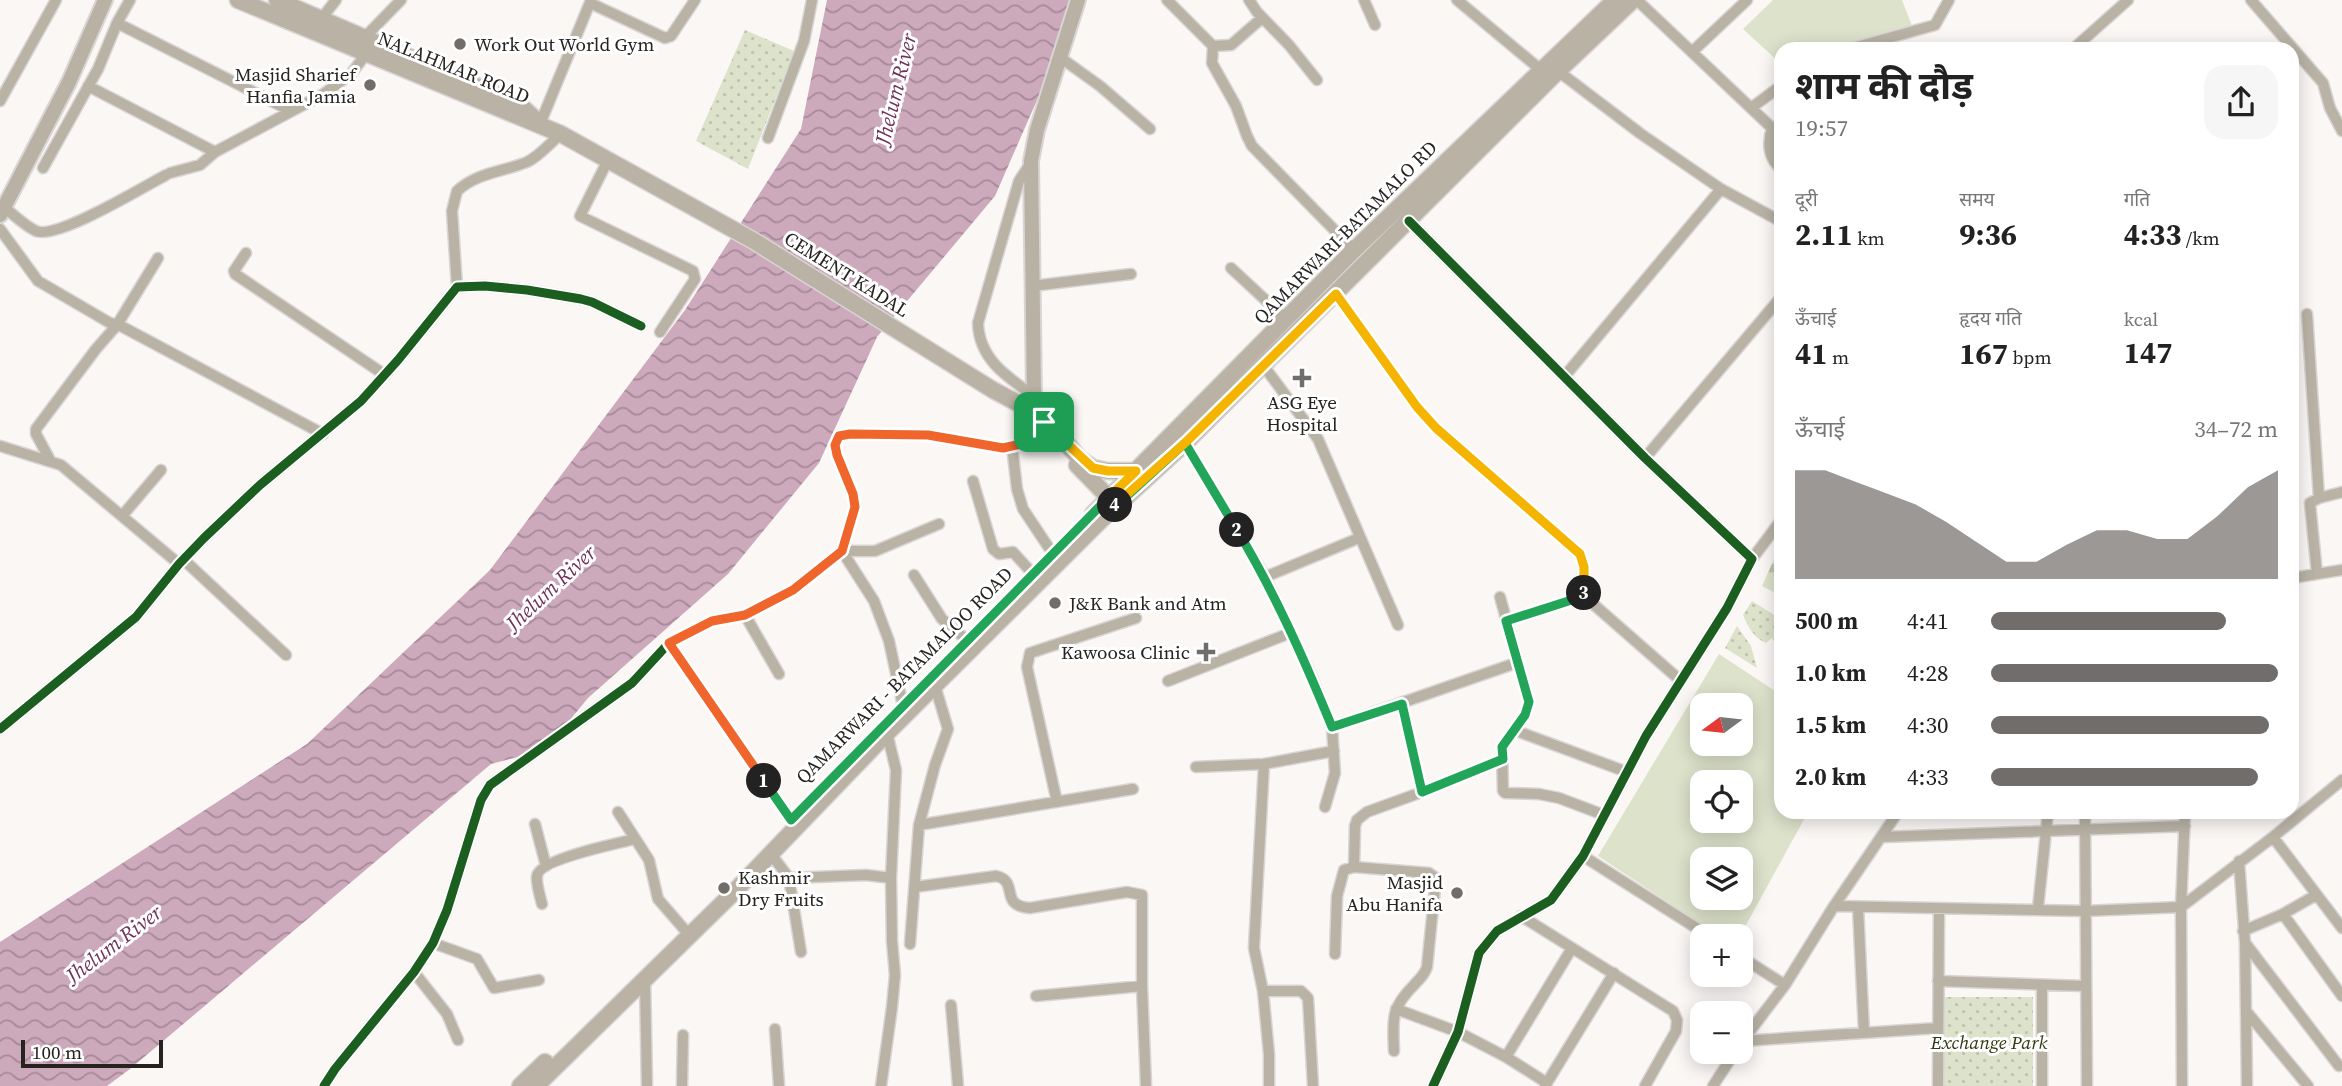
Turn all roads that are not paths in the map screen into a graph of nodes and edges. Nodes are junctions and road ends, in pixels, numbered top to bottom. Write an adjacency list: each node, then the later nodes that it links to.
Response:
1 (56, 0): 40 (street)
2 (105, 0): 56 (street)
3 (131, 0): 24 (street)
4 (238, 0): 32 (main road, NALAHMAR ROAD)
5 (277, 0): 23 (main road, NALAHMAR ROAD)
6 (336, 0): 23 (street)
7 (401, 0): 26 (street)
8 (695, 0): 21 (street)
9 (812, 0): 49 (street)
10 (1078, 0): 34 (street)
11 (1167, 0): 30 (street)
12 (1249, 0): 22 (street)
13 (1364, 0): 25 (street)
14 (1457, 0): 35 (street)
15 (1615, 0): 35 (main road, QAMARWARI-BATAMALO RD)
16 (1635, 0): 31 (street); 36 (main road)
17 (1747, 0): 31 (street)
18 (1949, 0): 27 (street)
19 (2128, 0): 28 (street)
20 (2251, 0): 29 (street)
21 (591, 2): 43 (street)
22 (1262, 18): 30 (street); 37 (street)
23 (321, 19): 26 (main road, NALAHMAR ROAD)
24 (117, 23): 38 (street); 42 (street)
25 (1375, 25)
26 (365, 37): 43 (main road, NALAHMAR ROAD)
27 (1874, 42)
28 (2081, 42)
29 (2287, 42)
30 (1213, 47): 60 (street)
31 (1693, 51): 41 (street)
32 (366, 54): 42 (street); 43 (main road, NALAHMAR ROAD)
33 (2299, 55): 47 (street)
34 (1061, 58): 45 (street); 52 (street)
35 (1541, 70): 60 (main road, QAMARWARI-BATAMALO RD)
36 (1558, 71): 55 (street); 58 (main road)
37 (1317, 80)
38 (89, 86): 50 (street); 54 (street)
39 (1774, 91): 41 (street)
40 (0, 101)
41 (1751, 107): 44 (street)
42 (291, 111): 50 (street)
43 (540, 124): 48 (main road, CEMENT KADAL)
44 (1774, 125)
45 (1150, 129)
46 (1774, 131): 53 (street)
47 (2342, 131)
48 (561, 134): 51 (main road, CEMENT KADAL); 66 (street)
49 (768, 138)
50 (215, 152): 56 (street)
51 (608, 160): 73 (street); 77 (main road, CEMENT KADAL)
52 (1031, 161): 65 (street); 77 (street)
53 (1774, 162)
54 (43, 168)
55 (1721, 189): 57 (street); 76 (street)
56 (2, 212)
57 (1774, 218)
58 (1409, 221): 67 (main road); 76 (street)
59 (0, 229): 71 (street)
60 (1354, 250): 70 (main road, QAMARWARI-BATAMALO RD)
61 (246, 253): 75 (street)
62 (158, 258): 71 (street)
63 (1231, 268): 70 (street)
64 (1130, 274): 65 (street)
65 (1032, 286): 77 (street)
66 (457, 287): 72 (street); 75 (street)
67 (1336, 294): 74 (main road); 105 (street)
68 (1774, 305): 83 (street)
69 (2307, 314): 89 (street)
70 (1286, 319): 86 (main road, QAMARWARI-BATAMALO RD)
71 (117, 325): 79 (street); 84 (street)
72 (641, 326)
73 (660, 332)
74 (1263, 365): 80 (main road); 94 (street)
75 (385, 375): 79 (street)
76 (1564, 377): 83 (street)
77 (1033, 403): 78 (main road, CEMENT KADAL)
78 (1046, 425): 82 (street); 86 (main road); 90 (main road)
79 (323, 434): 98 (street)
80 (1185, 443): 90 (main road); 103 (street)
81 (0, 446): 84 (street)
82 (1012, 446): 95 (street); 96 (street)
83 (1645, 458): 97 (street)
84 (50, 460): 91 (street)
85 (160, 470): 91 (street)
86 (1136, 471): 90 (main road, QAMARWARI-BATAMALO RD)
87 (973, 481): 100 (street)
88 (2342, 492): 89 (street)
89 (2319, 498): 101 (street)
90 (1112, 502): 96 (main road, QAMARWARI - BATAMALOO ROAD); 119 (main road, QAMARWARI - BATAMALOO ROAD)
91 (122, 516): 98 (street)
92 (939, 524): 95 (street)
93 (1774, 530): 97 (street)
94 (1359, 538): 103 (street); 110 (street)
95 (842, 551): 107 (street); 121 (street)
96 (1053, 554): 100 (main road, QAMARWARI - BATAMALOO ROAD)
97 (1752, 559): 118 (street)
98 (182, 562): 114 (street); 123 (street)
99 (2342, 570): 101 (street)
100 (1033, 574): 112 (main road, QAMARWARI - BATAMALOO ROAD)
101 (2317, 574): 104 (street)
102 (914, 575): 112 (street)
103 (1265, 577): 111 (street)
104 (2299, 578)
105 (1584, 596): 109 (street); 118 (street)
106 (1500, 597): 109 (street)
107 (745, 615): 113 (street); 116 (street)
108 (1136, 618): 134 (street)
109 (1506, 621): 115 (street)
110 (1398, 625)
111 (1290, 634): 117 (street); 122 (street)
112 (968, 641): 121 (main road, QAMARWARI - BATAMALOO ROAD)
113 (669, 643): 144 (street); 175 (street)
114 (286, 655)
115 (1517, 663): 120 (street); 124 (street)
116 (779, 674)
117 (1168, 681)
118 (1681, 681): 130 (street)
119 (935, 686): 125 (main road, QAMARWARI - BATAMALOO ROAD); 146 (street)
120 (1402, 704): 122 (street); 133 (street)
121 (903, 706): 144 (main road, QAMARWARI - BATAMALOO ROAD)
122 (1332, 727): 126 (street)
123 (0, 729)
124 (1514, 730): 127 (street); 130 (street)
125 (887, 733): 153 (main road, QAMARWARI - BATAMALOO ROAD); 159 (street)
126 (1334, 751): 128 (street); 135 (street)
127 (1503, 759): 133 (street); 137 (street)
128 (1264, 764): 129 (street); 191 (street)
129 (1196, 767)
130 (1628, 772): 137 (street)
131 (2342, 780): 138 (street)
132 (1133, 789): 134 (street)
133 (1422, 792): 157 (street)
134 (1058, 802): 146 (street)
135 (1325, 807)
136 (618, 812): 152 (street)
137 (1604, 815): 154 (street)
138 (2299, 816)
139 (1894, 819): 150 (street)
140 (2047, 819): 149 (street)
141 (2085, 819): 148 (street)
142 (2185, 819): 147 (street)
143 (2295, 819): 151 (street)
144 (791, 820): 173 (main road, QAMARWARI - BATAMALOO ROAD)
145 (534, 824): 156 (street)
146 (919, 825): 160 (street)
147 (2185, 826): 148 (street); 165 (street)
148 (2086, 829): 149 (street); 168 (street)
149 (2045, 832): 150 (street); 166 (street)
150 (1883, 837): 163 (street)
151 (2273, 837): 155 (street); 161 (street)
152 (635, 839): 156 (street); 173 (street)
153 (771, 854): 158 (street); 184 (main road, QAMARWARI - BATAMALOO ROAD)
154 (1583, 856): 170 (street); 171 (street)
155 (2239, 861): 165 (street); 174 (street)
156 (547, 866): 162 (street)
157 (1354, 866): 180 (street); 195 (street)
158 (789, 878): 159 (street); 179 (street)
159 (891, 878): 217 (street)
160 (915, 887): 177 (street); 189 (street)
161 (2316, 895): 169 (street); 172 (street)
162 (542, 904)
163 (1834, 906): 164 (street); 187 (street)
164 (1858, 907): 167 (street); 201 (street)
165 (2181, 907): 168 (street); 228 (street)
166 (2038, 908): 167 (street); 168 (street)
167 (1939, 909): 186 (street)
168 (2085, 911): 190 (street)
169 (2283, 915): 174 (street); 193 (street)
170 (1521, 916): 178 (street); 200 (street)
171 (1690, 924)
172 (2342, 928)
173 (684, 929): 212 (main road, QAMARWARI - BATAMALOO ROAD)
174 (2243, 932): 176 (street)
175 (433, 943): 182 (street); 185 (street)
176 (2245, 943): 196 (street); 208 (street)
177 (910, 944)
178 (1572, 948): 183 (street); 206 (street)
179 (801, 952)
180 (1335, 954)
181 (1753, 965): 187 (street)
182 (414, 972): 203 (street); 211 (street)
183 (1614, 973): 210 (street); 223 (street)
184 (645, 979): 213 (main road, QAMARWARI - BATAMALOO ROAD); 214 (street)
185 (539, 980)
186 (1938, 981): 188 (street); 198 (street)
187 (1785, 985): 197 (street)
188 (2042, 985): 190 (street); 226 (street)
189 (1142, 986): 192 (street); 219 (street)
190 (2085, 986): 227 (street)
191 (1263, 991): 220 (street); 221 (street)
192 (1036, 996)
193 (2342, 996)
194 (951, 1005): 218 (street)
195 (1396, 1009): 200 (street); 205 (street)
196 (2245, 1011): 209 (street); 231 (street)
197 (1753, 1027)
198 (1938, 1028): 201 (street); 225 (street)
199 (775, 1029): 216 (street)
200 (1458, 1032): 206 (street); 222 (street)
201 (1864, 1032): 204 (street)
202 (683, 1035): 215 (street)
203 (458, 1040)
204 (1753, 1041)
205 (1394, 1051)
206 (1506, 1057): 210 (street)
207 (1727, 1064): 224 (street)
208 (2339, 1066)
209 (2247, 1074): 229 (street); 230 (street)
210 (1546, 1085)
211 (324, 1086)
212 (520, 1086)
213 (536, 1086)
214 (647, 1086)
215 (682, 1086)
216 (779, 1086)
217 (881, 1086)
218 (958, 1086)
219 (1146, 1086)
220 (1269, 1086)
221 (1313, 1086)
222 (1433, 1086)
223 (1645, 1086)
224 (1713, 1086)
225 (1938, 1086)
226 (2042, 1086)
227 (2087, 1086)
228 (2182, 1086)
229 (2247, 1086)
230 (2254, 1086)
231 (2308, 1086)

